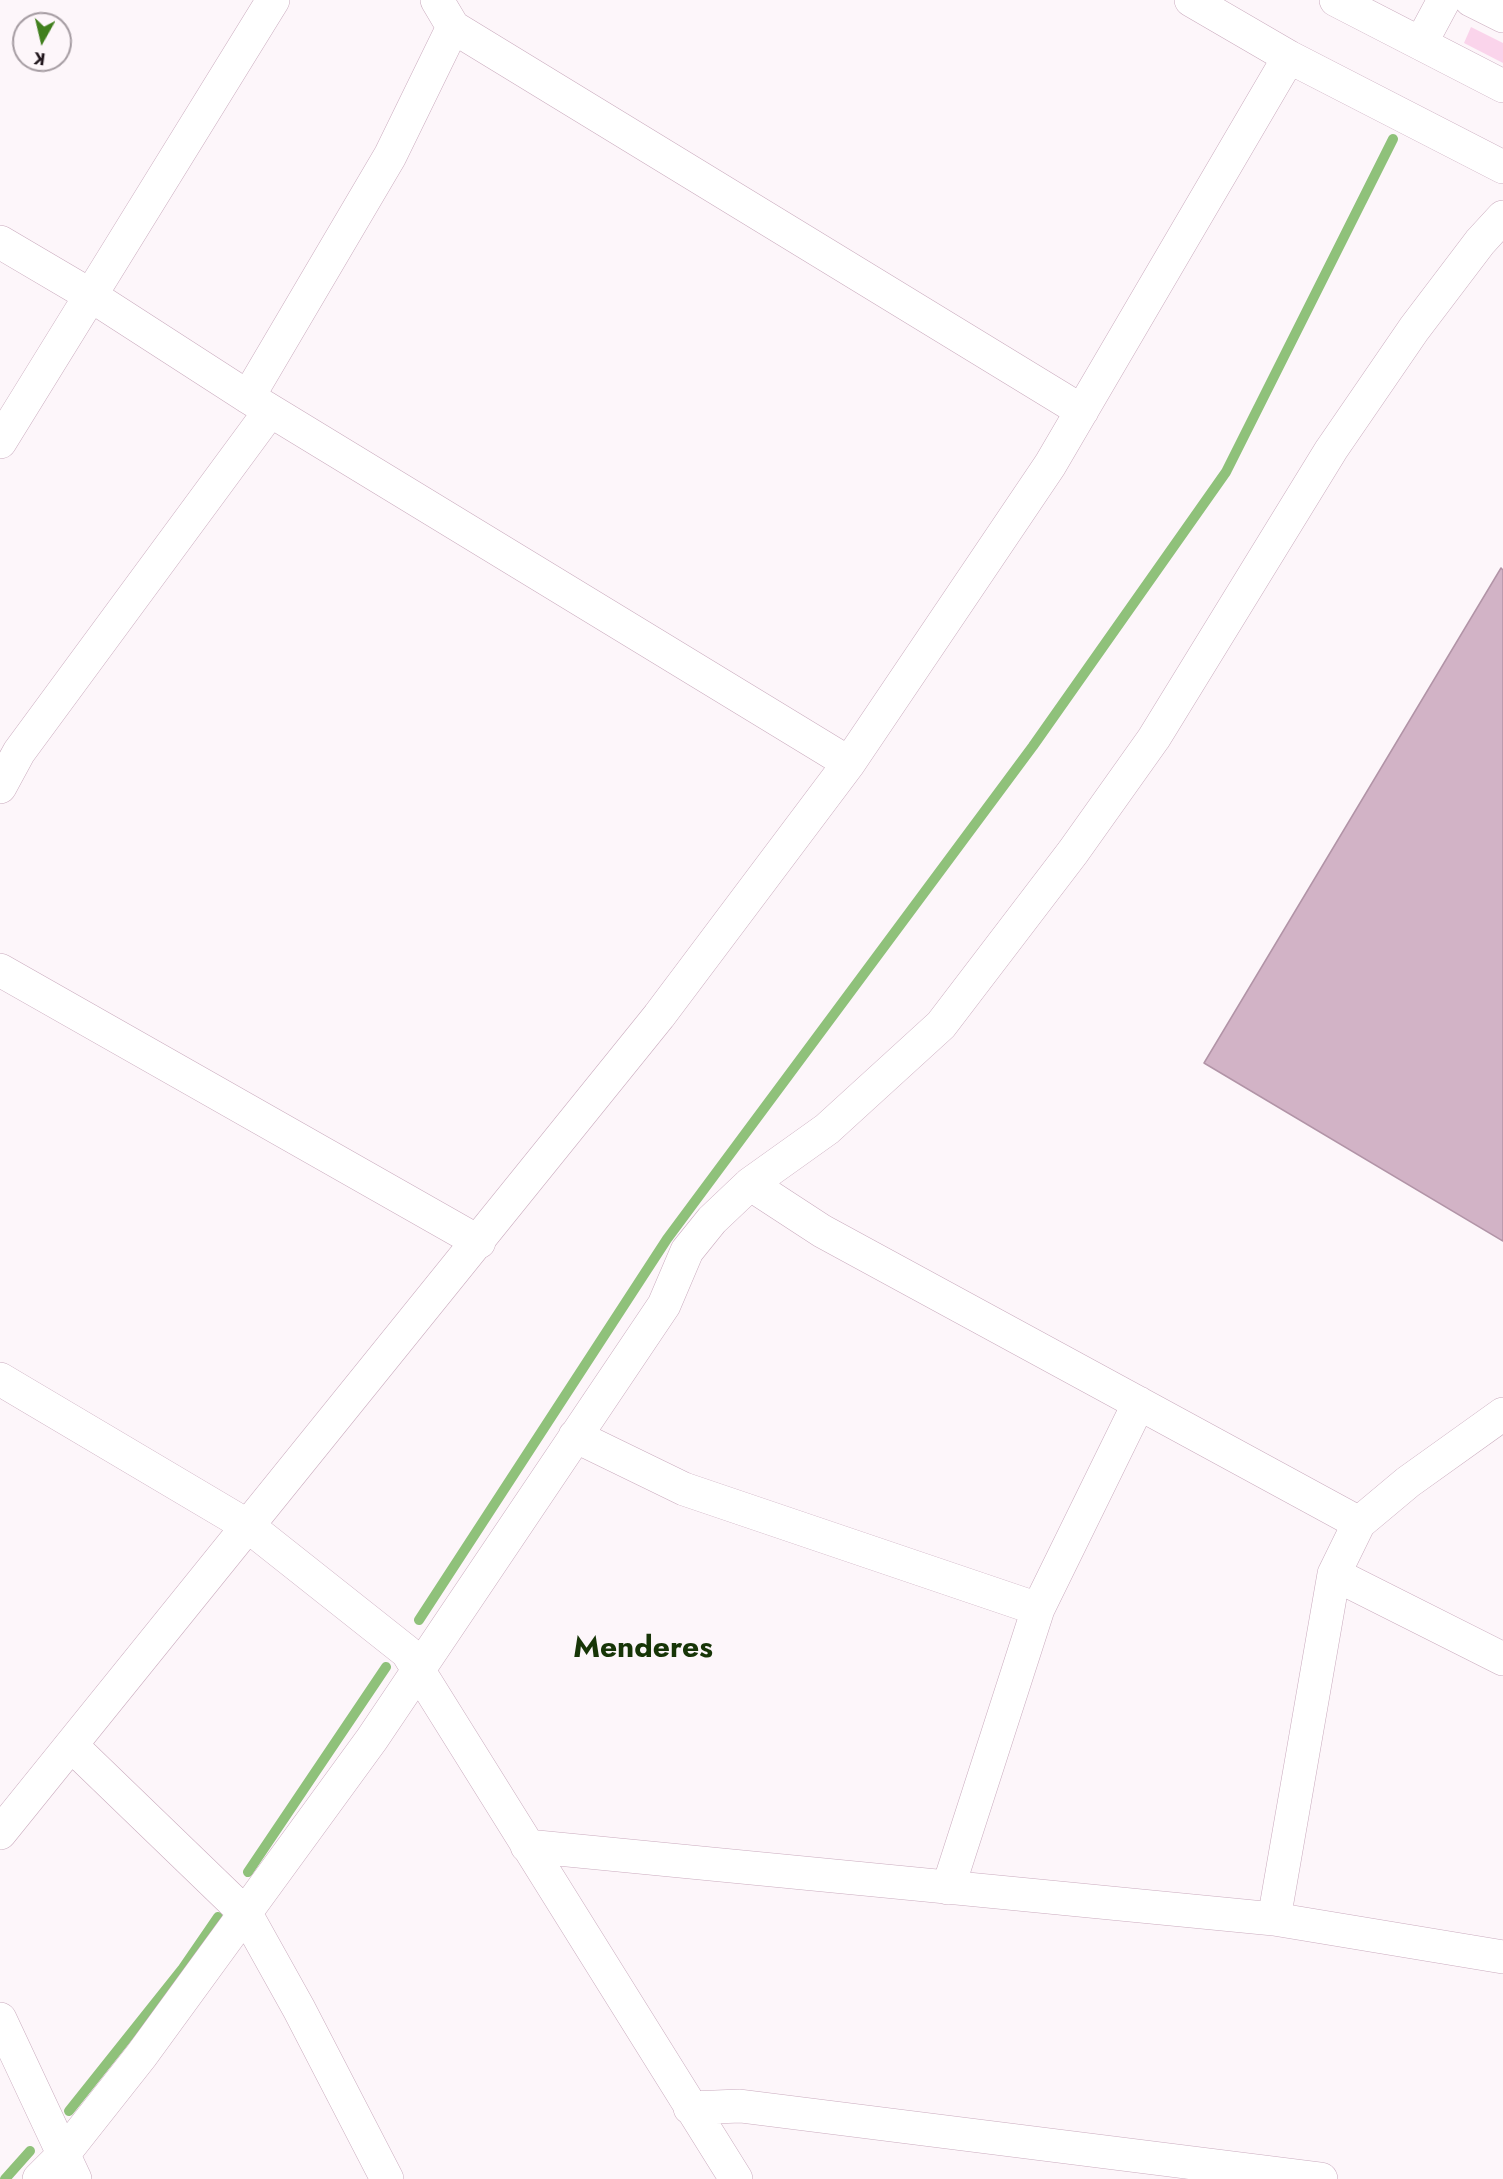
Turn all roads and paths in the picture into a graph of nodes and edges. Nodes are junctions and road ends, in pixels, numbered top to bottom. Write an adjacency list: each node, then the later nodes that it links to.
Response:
1 (273, 0): 14 (street)
2 (1191, 0): 9 (street)
3 (1336, 0): 8 (street)
4 (1444, 0): 8 (street)
5 (1471, 0): 7 (street)
6 (445, 13): 15 (street); 16 (street)
7 (1503, 16)
8 (1421, 43): 10 (street)
9 (1289, 57): 11 (street); 16 (street)
10 (1503, 86)
11 (1503, 167)
12 (1503, 217): 21 (street)
13 (0, 242): 14 (street)
14 (90, 295): 15 (street); 17 (street)
15 (259, 404): 18 (street); 19 (street)
16 (1082, 411): 18 (street)
17 (0, 442)
18 (849, 763): 22 (street)
19 (0, 787)
20 (0, 970): 22 (street)
21 (750, 1184): 24 (street); 26 (street)
22 (479, 1242): 28 (street)
23 (0, 1379): 28 (street)
24 (1139, 1402): 27 (street); 30 (street)
25 (1503, 1414): 27 (street)
26 (575, 1436): 30 (street); 32 (street)
27 (1359, 1523): 29 (street)
28 (248, 1526): 32 (street); 33 (street)
29 (1334, 1574): 31 (street); 38 (street)
30 (1038, 1609): 36 (street)
31 (1503, 1659)
32 (419, 1668): 35 (street); 37 (street)
33 (71, 1745): 34 (street); 37 (street)
34 (0, 1833)
35 (527, 1846): 36 (street); 41 (street)
36 (948, 1887): 38 (street)
37 (246, 1914): 42 (street); 44 (street)
38 (1274, 1920): 39 (street)
39 (1503, 1957)
40 (0, 2019): 42 (street)
41 (690, 2108): 45 (street); 46 (street)
42 (68, 2167): 43 (street)
43 (39, 2179)
44 (387, 2179)
45 (736, 2179)
46 (1321, 2179)

